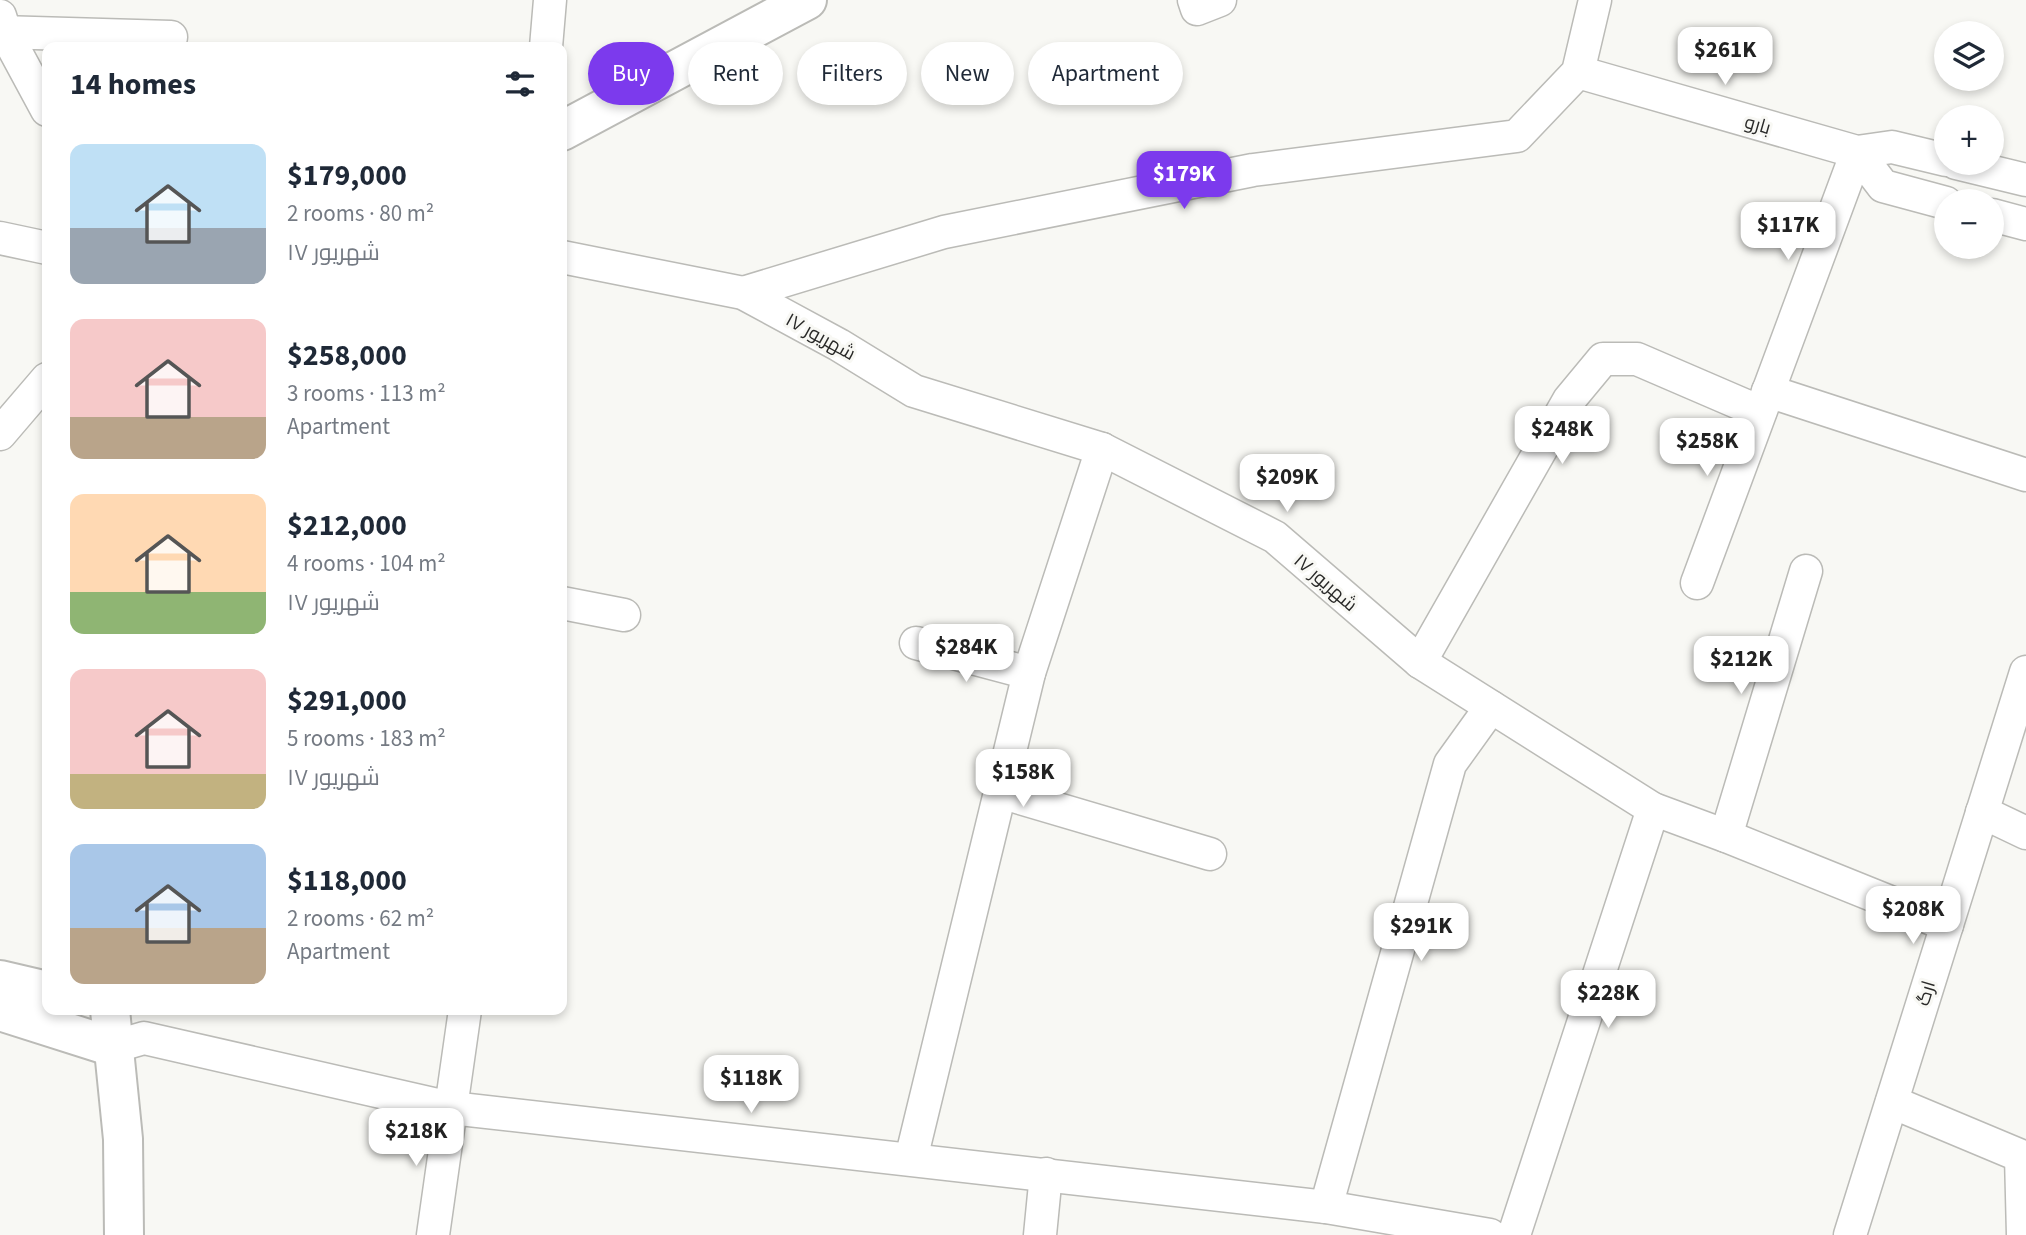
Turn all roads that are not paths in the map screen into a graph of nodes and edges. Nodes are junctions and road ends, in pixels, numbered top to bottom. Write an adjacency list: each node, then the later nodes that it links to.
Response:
1 (550, 0): 8 (street)
2 (807, 0): 11 (street)
3 (1195, 0): 4 (street)
4 (1220, 0)
5 (1595, 0): 9 (street)
6 (2, 26): 7 (street); 10 (street)
7 (171, 37)
8 (546, 42)
9 (1578, 72): 12 (street, بارو); 22 (street)
10 (42, 101)
11 (567, 128)
12 (1857, 152): 13 (street, بارو); 16 (street); 24 (street)
13 (1934, 157)
14 (2004, 175): 15 (street)
15 (2026, 180)
16 (1934, 200)
17 (2004, 218): 18 (street)
18 (2026, 224)
19 (0, 238): 20 (street)
20 (42, 247)
21 (567, 258): 22 (street, ۱۷ شهریور)
22 (744, 293): 26 (street, ۱۷ شهریور)
23 (42, 385): 25 (street)
24 (1764, 401): 27 (street); 29 (street); 33 (street)
25 (0, 434)
26 (1102, 449): 33 (street, ۱۷ شهریور); 35 (street)
27 (2026, 475)
28 (1806, 571): 41 (street)
29 (1697, 583)
30 (567, 604): 31 (street)
31 (624, 615)
32 (916, 643): 35 (street)
33 (1420, 662): 36 (street, ۱۷ شهریور)
34 (2026, 672): 39 (street, ارگ)
35 (1030, 673): 37 (street)
36 (1491, 707): 38 (street, ۱۷ شهریور); 54 (street)
37 (1000, 792): 42 (street); 52 (street)
38 (1653, 809): 41 (street, ۱۷ شهریور); 59 (street)
39 (1982, 812): 40 (street); 43 (street, ارگ)
40 (2026, 833)
41 (1726, 836): 43 (street, ۱۷ شهریور)
42 (1210, 854)
43 (1947, 925): 50 (street, ارگ)
44 (0, 980): 45 (street)
45 (42, 990)
46 (0, 1011): 49 (street)
47 (114, 1015): 49 (street)
48 (464, 1015): 51 (street)
49 (128, 1043): 51 (street); 55 (street)
50 (1892, 1102): 60 (street, ارگ); 61 (street)
51 (451, 1108): 52 (street); 56 (street)
52 (911, 1159): 53 (street)
53 (1046, 1174): 54 (street); 57 (street)
54 (1326, 1207): 58 (street)
55 (124, 1235)
56 (433, 1235)
57 (1040, 1235)
58 (1490, 1235)
59 (1514, 1235)
60 (1850, 1235)
61 (2022, 1235)

